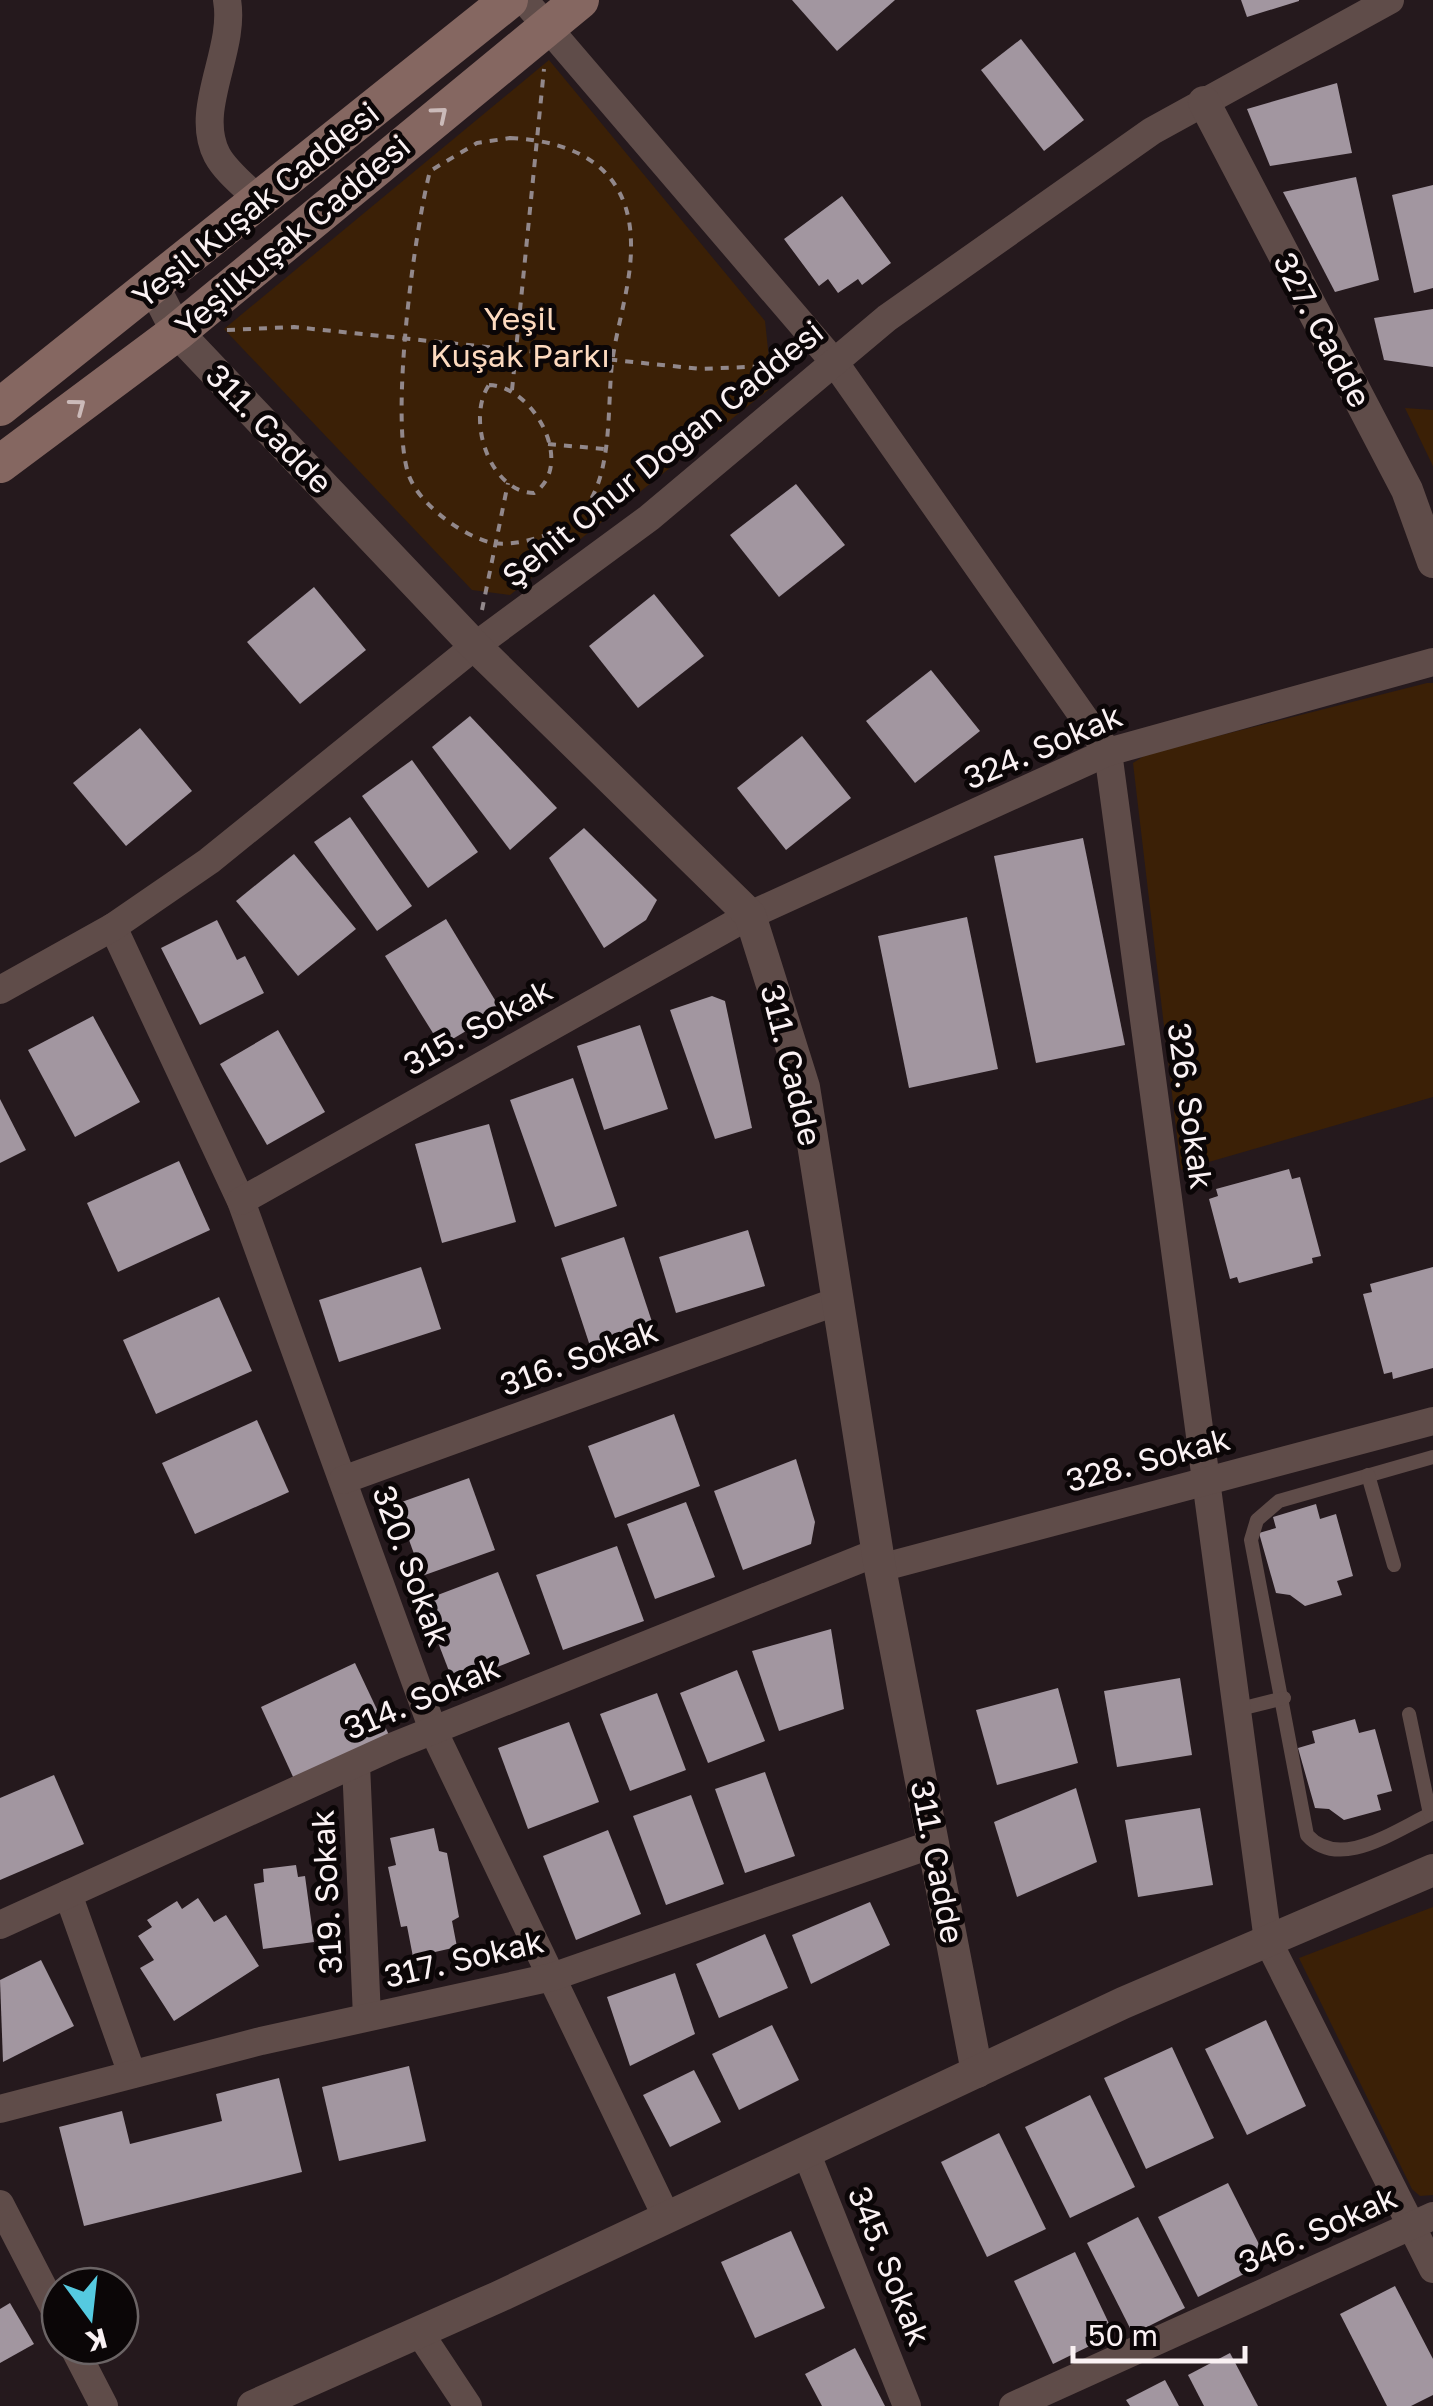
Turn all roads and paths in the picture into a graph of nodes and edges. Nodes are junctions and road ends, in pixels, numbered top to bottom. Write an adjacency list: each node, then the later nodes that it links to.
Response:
1 (227, 0): 8 (street)
2 (508, 0): 8 (main road, Yeşil Kuşak Caddesi)
3 (580, 0): 5 (main road, Yeşilkuşak Caddesi)
4 (1390, 0): 6 (street, Şehit Onur Doğan Caddesi)
5 (536, 12): 7 (path); 10 (main road, Yeşilkuşak Caddesi, one-way to 5); 14 (street, 326. Sokak)
6 (1204, 102): 14 (street, Şehit Onur Doğan Caddesi); 22 (street, 327. Cadde)
7 (538, 140): 11 (path); 12 (path); 13 (path)
8 (261, 202): 9 (main road, Yeşil Kuşak Caddesi)
9 (154, 287): 10 (street, 311. Cadde); 16 (main road, Yeşil Kuşak Caddesi)
10 (177, 332): 11 (path); 19 (main road, Yeşilkuşak Caddesi, one-way to 10); 23 (street, 311. Cadde)
11 (407, 338): 12 (path); 21 (path)
12 (516, 350): 13 (path); 15 (path)
13 (613, 360): 14 (path); 18 (path)
14 (835, 363): 23 (street, Şehit Onur Doğan Caddesi); 25 (street, 326. Sokak)
15 (512, 390): 17 (path); 20 (path)
16 (0, 406)
17 (548, 444): 18 (path); 20 (path)
18 (604, 449): 21 (path)
19 (0, 464)
20 (508, 482): 21 (path)
21 (496, 543): 23 (path)
22 (1433, 562)
23 (476, 646): 26 (street, 311. Cadde); 27 (street, Şehit Onur Doğan Caddesi)
24 (1433, 662): 25 (street, 324. Sokak)
25 (1108, 752): 26 (street, 324. Sokak); 35 (street, 326. Sokak)
26 (750, 915): 29 (street, 315. Sokak); 30 (street, 311. Cadde)
27 (113, 927): 28 (street, Şehit Onur Doğan Caddesi); 29 (street, 320. Sokak)
28 (0, 990)
29 (241, 1201): 34 (street, 320. Sokak)
30 (838, 1301): 34 (street, 316. Sokak); 36 (street, 311. Cadde)
31 (1433, 1421): 35 (street, 328. Sokak)
32 (1433, 1457): 33 (lane)
33 (1368, 1476): 37 (lane); 38 (lane)
34 (343, 1480): 41 (street, 320. Sokak)
35 (1205, 1481): 36 (street, 328. Sokak); 39 (street, 326. Sokak)
36 (879, 1560): 41 (street, 314. Sokak); 44 (street, 311. Cadde)
37 (1394, 1565)
38 (1284, 1698): 39 (lane); 43 (lane)
39 (1236, 1710): 48 (street, 326. Sokak)
40 (1409, 1714): 43 (lane)
41 (433, 1730): 42 (street, 314. Sokak); 49 (street, 320. Sokak)
42 (356, 1764): 46 (street, 314. Sokak); 50 (street, 319. Sokak)
43 (1431, 1813)
44 (933, 1844): 49 (street, 317. Sokak); 51 (street, 311. Cadde)
45 (1433, 1870): 48 (street)
46 (68, 1894): 47 (street, 314. Sokak); 52 (street)
47 (0, 1925)
48 (1268, 1941): 51 (street); 57 (street, 326. Sokak)
49 (552, 1977): 50 (street, 317. Sokak); 56 (street, 320. Sokak)
50 (368, 2018): 52 (street, 317. Sokak)
51 (977, 2072): 54 (street)
52 (132, 2074): 53 (street, 317. Sokak)
53 (0, 2109)
54 (806, 2152): 56 (street); 65 (street, 345. Sokak)
55 (0, 2204): 59 (street)
56 (667, 2218): 60 (street)
57 (1422, 2221): 58 (street, 326. Sokak); 66 (street, 346. Sokak)
58 (1433, 2270)
59 (40, 2281)
60 (419, 2332): 63 (street); 64 (street)
61 (83, 2366): 62 (street)
62 (104, 2406)
63 (253, 2406)
64 (468, 2406)
65 (906, 2406)
66 (1013, 2406)

